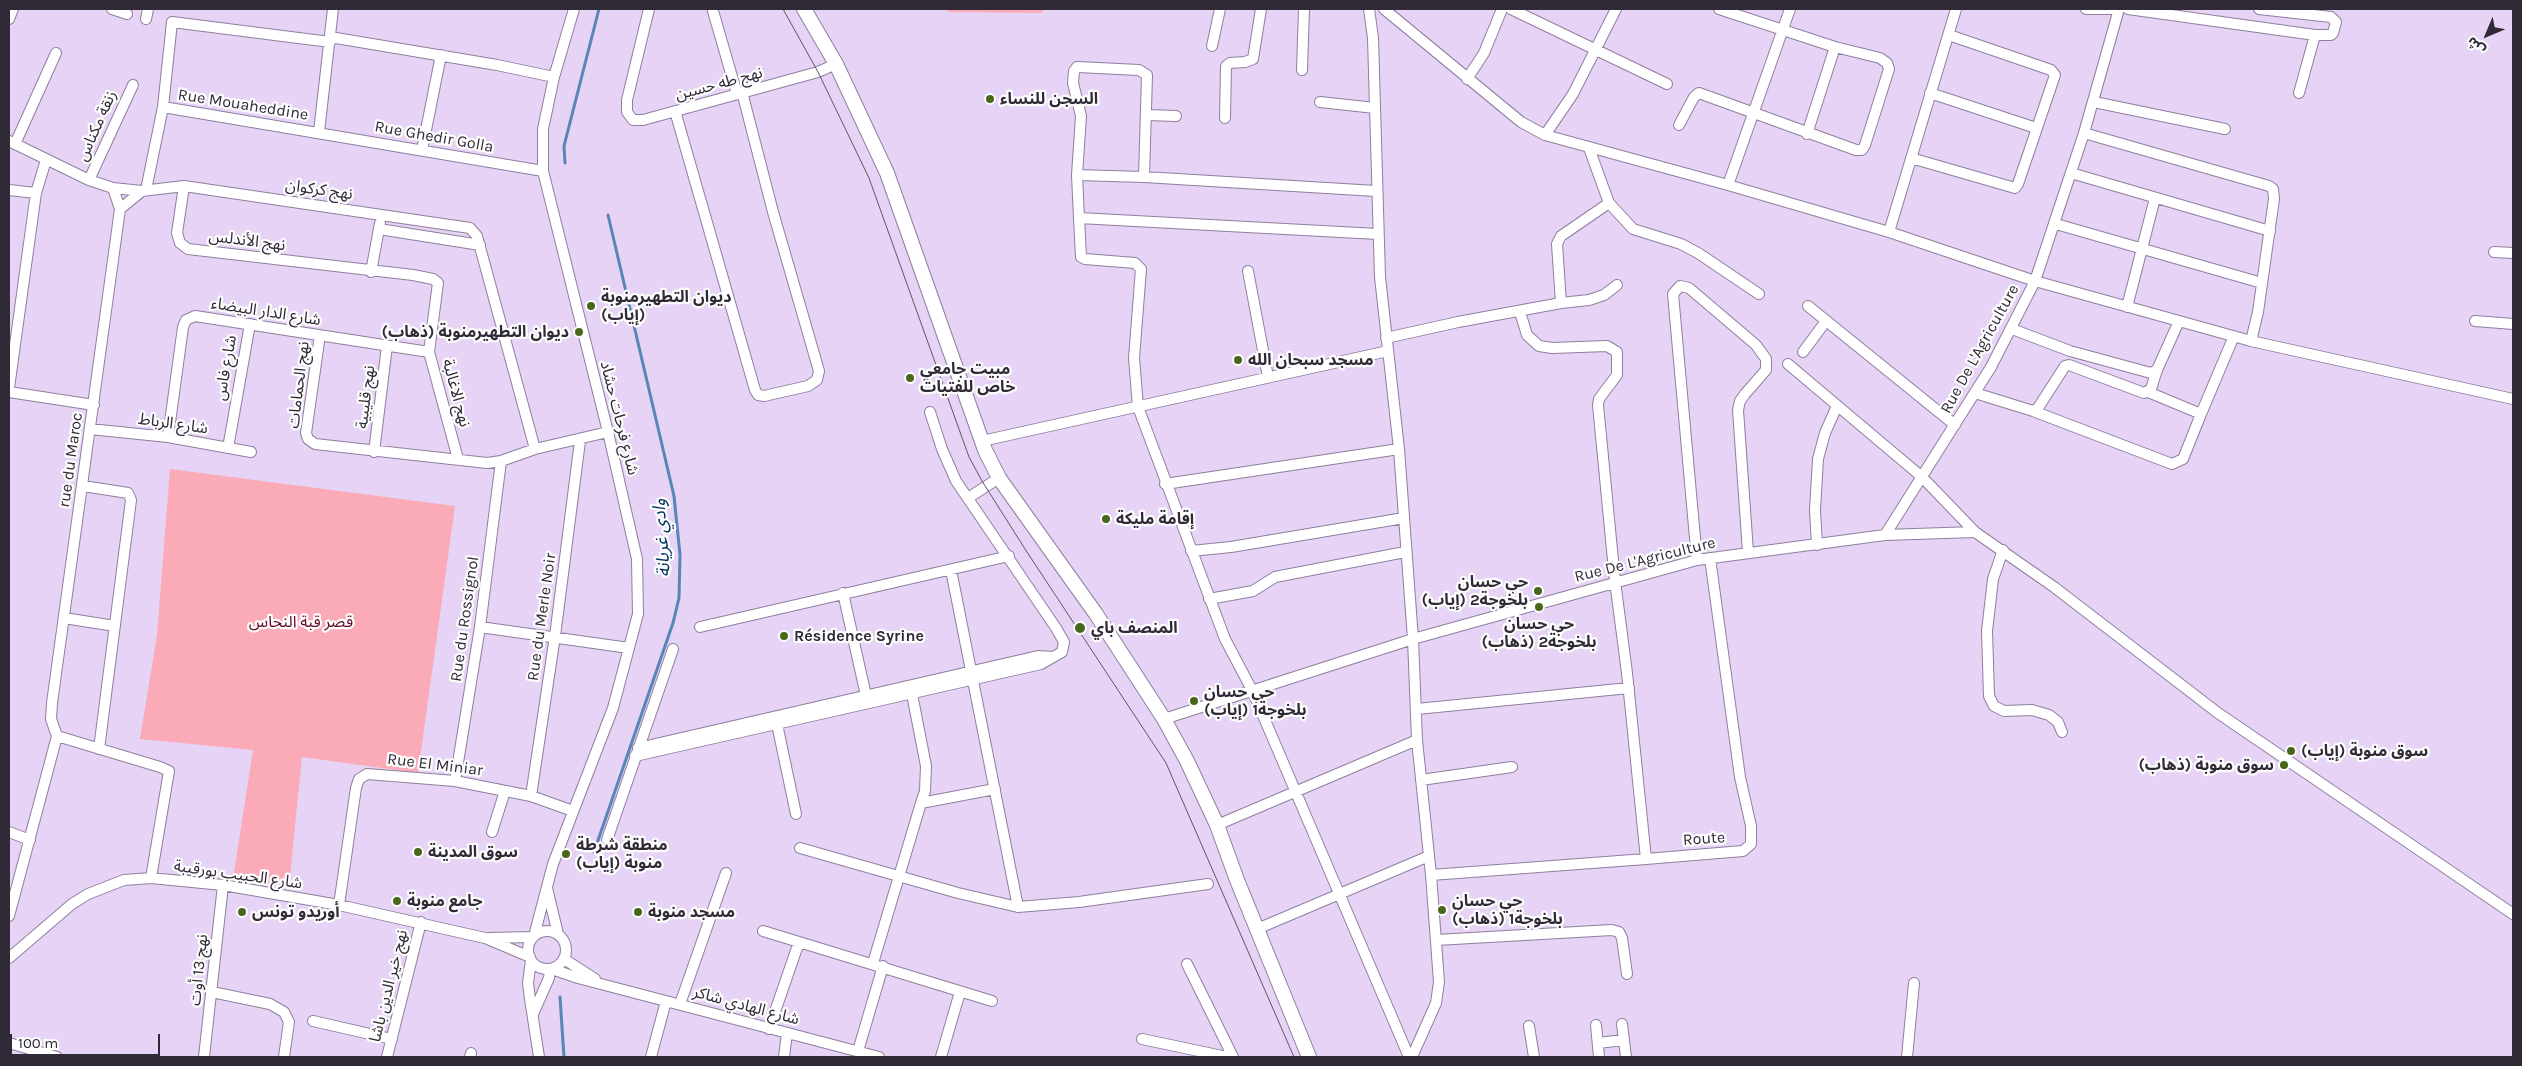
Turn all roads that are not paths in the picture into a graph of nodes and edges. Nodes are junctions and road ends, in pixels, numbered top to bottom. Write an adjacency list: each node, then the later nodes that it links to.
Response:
1 (13, 9): 25 (street)
2 (112, 9): 24 (street)
3 (333, 9): 29 (street)
4 (574, 9): 37 (street, شارع فرحات حشاد)
5 (649, 9): 48 (street, نهج طه حسين)
6 (804, 9): 35 (main road)
7 (1220, 9): 30 (street)
8 (1260, 9): 52 (street)
9 (1304, 9): 36 (street)
10 (1369, 9): 47 (street)
11 (1384, 9): 38 (street)
12 (1502, 9): 38 (street)
13 (1511, 9): 32 (street)
14 (1616, 9): 32 (street)
15 (1719, 9): 26 (street)
16 (1790, 9): 26 (street)
17 (1956, 9): 27 (street)
18 (2086, 9): 19 (street)
19 (2112, 9)
20 (2120, 9): 45 (street, Rue De L'Agriculture)
21 (2128, 9): 28 (street)
22 (2258, 9): 28 (street)
23 (713, 11): 41 (street)
24 (127, 14)
25 (9, 19)
26 (1783, 30): 31 (street); 49 (street)
27 (1949, 35): 42 (street); 54 (street)
28 (2315, 35): 43 (street)
29 (330, 39): 34 (street); 46 (street); 56 (street)
30 (1212, 46)
31 (1835, 47): 58 (street); 58 (street)
32 (1598, 49): 39 (street); 59 (street)
33 (56, 53): 60 (street)
34 (440, 55): 37 (street); 62 (street)
35 (836, 64): 41 (street, نهج طه حسين); 137 (main road)
36 (1302, 70)
37 (554, 77): 65 (street, شارع فرحات حشاد)
38 (1467, 79): 59 (street)
39 (1667, 84)
40 (133, 85): 69 (street, زنقة مكناس)
41 (739, 93): 48 (street, نهج طه حسين); 48 (street)
42 (1930, 93): 54 (street); 63 (street)
43 (2299, 93)
44 (1320, 102): 47 (street)
45 (2094, 102): 55 (street); 57 (street, Rue De L'Agriculture)
46 (163, 107): 56 (street, Rue Mouaheddine); 74 (street)
47 (1376, 108): 75 (street)
48 (675, 111)
49 (1752, 114): 53 (street); 58 (street); 70 (street)
50 (1147, 115): 51 (street); 67 (street); 68 (street)
51 (1176, 116)
52 (1225, 118)
53 (1679, 125)
54 (2036, 128): 63 (street)
55 (2225, 129)
56 (319, 132): 62 (street, Rue Ghedir Golla)
57 (2084, 133): 66 (street, Rue De L'Agriculture); 84 (street)
58 (1807, 134)
59 (1545, 135): 61 (street)
60 (12, 142): 64 (street)
61 (1589, 148): 70 (street); 78 (street)
62 (422, 150): 65 (street, Rue Ghedir Golla)
63 (1911, 158): 85 (street)
64 (46, 160): 69 (street); 76 (street)
65 (543, 171): 134 (street, شارع فرحات حشاد)
66 (2071, 173): 77 (street); 82 (street, Rue De L'Agriculture)
67 (1077, 175): 68 (street); 81 (street)
68 (1144, 176): 75 (street)
69 (89, 180): 72 (street)
70 (1728, 184): 85 (street)
71 (184, 186): 74 (street, نهج كركوان); 80 (street, نهج كركوان); 92 (street, نهج الأندلس)
72 (113, 188): 74 (street); 79 (street, rue du Maroc)
73 (9, 190): 76 (street)
74 (144, 190): 79 (street)
75 (1376, 192): 86 (street)
76 (36, 193): 120 (street)
77 (2155, 198): 84 (street); 88 (street)
78 (1609, 203): 96 (street); 97 (street)
79 (120, 209): 126 (street, rue du Maroc)
80 (381, 214): 83 (street); 87 (street, نهج كركوان)
81 (1079, 218): 86 (street); 128 (street)
82 (2056, 224): 88 (street); 93 (street, Rue De L'Agriculture)
83 (379, 229): 87 (street); 92 (street)
84 (2270, 231): 94 (street)
85 (1889, 232): 93 (street)
86 (1378, 234): 109 (street)
87 (480, 245): 139 (street, نهج كركوان)
88 (2141, 248): 94 (street); 99 (street)
89 (2494, 252): 90 (street)
90 (2513, 253)
91 (1248, 271): 119 (street)
92 (371, 272): 114 (street, نهج الاغالبة)
93 (2035, 281): 99 (street); 106 (street, Rue De L'Agriculture)
94 (2262, 283): 110 (street)
95 (1617, 285): 97 (street)
96 (1759, 294)
97 (1560, 303): 100 (street)
98 (1808, 306): 101 (street)
99 (2127, 307): 102 (street)
100 (1520, 312): 109 (street); 162 (street)
101 (1826, 320): 115 (street); 132 (street)
102 (2179, 321): 108 (street); 118 (street)
103 (2475, 321): 105 (street)
104 (250, 324): 107 (street, شارع الدار البيضاء); 135 (street, شارع الدار البيضاء); 138 (street, شارع فاس)
105 (2513, 324)
106 (2012, 329): 113 (street); 124 (street, Rue De L'Agriculture)
107 (320, 335): 111 (street, شارع الدار البيضاء); 142 (street, نهج الحمامات)
108 (2234, 336): 110 (street); 131 (street)
109 (1386, 338): 112 (street)
110 (2251, 341): 125 (street)
111 (387, 346): 114 (street, شارع الدار البيضاء); 142 (street, نهج قليبية)
112 (1388, 351): 119 (street); 140 (street)
113 (2070, 351): 117 (street); 118 (street)
114 (429, 352): 143 (street, نهج الاغالبة)
115 (1803, 352)
116 (1788, 364): 127 (street)
117 (2065, 366): 123 (street); 129 (street)
118 (2157, 370): 123 (street)
119 (1268, 377): 128 (street)
120 (9, 384): 121 (street)
121 (9, 388)
122 (9, 392): 126 (street)
123 (2148, 392): 131 (street)
124 (1975, 393): 129 (street); 132 (street, Rue De L'Agriculture)
125 (2513, 399)
126 (94, 405): 133 (street, rue du Maroc)
127 (1837, 406): 146 (street); 153 (street)
128 (1138, 407): 137 (street); 147 (street)
129 (2033, 411): 131 (street)
130 (930, 412): 149 (street)
131 (2201, 414)
132 (1955, 425): 146 (street, Rue De L'Agriculture)
133 (90, 429): 135 (street, شارع الرباط); 148 (street, rue du Maroc)
134 (608, 432): 136 (street); 171 (street, شارع فرحات حشاد)
135 (168, 437): 138 (street, شارع الرباط)
136 (580, 441): 139 (street); 169 (street, Rue du Merle Noir)
137 (982, 441): 145 (main road)
138 (228, 448): 141 (street, شارع الرباط)
139 (535, 449): 144 (street)
140 (1399, 449): 147 (street); 150 (street)
141 (251, 452)
142 (374, 452): 143 (street)
143 (458, 459): 144 (street)
144 (502, 461): 167 (street, Rue du Rossignol)
145 (999, 478): 149 (street); 179 (main road)
146 (1922, 478): 151 (street); 152 (street, Rue De L'Agriculture)
147 (1165, 484): 155 (street)
148 (83, 486): 165 (street, rue du Maroc); 166 (street)
149 (968, 498): 158 (street)
150 (1404, 518): 155 (street); 156 (street)
151 (1975, 532): 152 (street); 154 (street)
152 (1885, 536): 153 (street, Rue De L'Agriculture)
153 (1817, 545): 157 (street, Rue De L'Agriculture)
154 (2003, 550): 181 (street); 214 (street)
155 (1191, 551): 164 (street)
156 (1405, 552): 164 (street); 170 (street)
157 (1748, 552): 159 (street, Rue De L'Agriculture); 160 (street)
158 (1009, 556): 161 (street); 173 (street)
159 (1710, 558): 160 (street, Rue De L'Agriculture); 203 (street, Route)
160 (1697, 560): 162 (street, Rue De L'Agriculture)
161 (950, 570): 163 (street); 173 (street)
162 (1615, 581): 170 (street, Rue De L'Agriculture); 174 (street)
163 (843, 593): 168 (street); 177 (street)
164 (1209, 599): 176 (street)
165 (64, 618): 166 (street); 182 (street, rue du Maroc)
166 (115, 626): 184 (street)
167 (480, 627): 169 (street); 188 (street, Rue du Rossignol)
168 (700, 627)
169 (555, 636): 171 (street); 192 (street, Rue du Merle Noir)
170 (1413, 639): 176 (street, Rue De L'Agriculture); 178 (street)
171 (629, 648): 194 (street, شارع فرحات حشاد)
172 (673, 649): 185 (street)
173 (972, 675): 175 (street); 189 (street)
174 (1629, 688): 178 (street); 203 (street)
175 (911, 690): 177 (street); 193 (street)
176 (1253, 692): 179 (street, Rue De L'Agriculture); 191 (street)
177 (866, 699): 180 (street); 185 (street)
178 (1418, 709): 183 (street)
179 (1164, 720): 196 (main road)
180 (777, 724): 185 (street); 195 (street)
181 (2062, 732)
182 (57, 736): 184 (street); 199 (street)
183 (1418, 740): 187 (street); 191 (street)
184 (99, 749): 207 (street)
185 (636, 752): 200 (street)
186 (1512, 767): 187 (street)
187 (1421, 780): 202 (street)
188 (456, 781): 190 (street, Rue El Miniar); 212 (street, Rue El Miniar)
189 (995, 789): 193 (street); 213 (street)
190 (505, 791): 192 (street, Rue El Miniar); 198 (street)
191 (1295, 791): 196 (street); 211 (street)
192 (530, 796): 194 (street, Rue El Miniar)
193 (921, 803): 206 (street)
194 (573, 811): 210 (street, شارع فرحات حشاد)
195 (796, 814)
196 (1217, 825): 217 (main road)
197 (9, 832): 199 (street)
198 (492, 832)
199 (30, 840): 215 (street)
200 (608, 840)
201 (800, 848): 206 (street)
202 (1429, 856): 205 (street); 211 (street)
203 (1646, 859): 205 (street)
204 (726, 873): 238 (street)
205 (1431, 875): 222 (street)
206 (900, 876): 213 (street); 227 (street)
207 (152, 878): 209 (street, شارع الحبيب بورقيبة); 224 (street, شارع الحبيب بورقيبة)
208 (1208, 884): 213 (street)
209 (223, 885): 212 (street, شارع الحبيب بورقيبة); 234 (street, نهج 13 أوت)
210 (547, 888): 219 (street, شارع فرحات حشاد); 220 (street, شارع فرحات حشاد)
211 (1339, 893): 217 (street); 264 (street)
212 (339, 905): 216 (street, شارع الحبيب بورقيبة)
213 (1018, 906)
214 (2513, 914)
215 (9, 916)
216 (420, 922): 221 (street, شارع الحبيب بورقيبة); 246 (street, نهج خير الدين باشا)
217 (1257, 929): 263 (main road)
218 (763, 931): 223 (street)
219 (558, 934): 220 (street); 226 (street)
220 (533, 936): 221 (street, شارع الحبيب بورقيبة); 225 (street)
221 (485, 938): 225 (street, شارع الحبيب بورقيبة)
222 (1436, 940): 231 (street); 264 (street)
223 (799, 942): 227 (street); 244 (street)
224 (9, 958)
225 (530, 958): 230 (street); 239 (street)
226 (564, 959): 230 (street); 233 (street, شارع الهادي شاكر)
227 (872, 963): 229 (street)
228 (1187, 964): 262 (street)
229 (883, 966): 235 (street); 251 (street)
230 (551, 969): 233 (street, شارع الهادي شاكر); 239 (street)
231 (1627, 974)
232 (1914, 983): 268 (street)
233 (605, 985): 236 (street, شارع الهادي شاكر)
234 (212, 992): 253 (street, نهج 13 أوت); 254 (street)
235 (960, 992): 237 (street); 260 (street)
236 (666, 1000): 238 (street, شارع الهادي شاكر); 257 (street)
237 (992, 1001)
238 (680, 1004): 244 (street, شارع الهادي شاكر)
239 (533, 1015): 256 (street)
240 (313, 1021): 246 (street)
241 (1622, 1024): 248 (street)
242 (1596, 1025): 250 (street)
243 (1529, 1026): 265 (street)
244 (769, 1029): 245 (street, شارع الهادي شاكر)
245 (787, 1033): 251 (street, شارع الهادي شاكر); 258 (street)
246 (392, 1039): 255 (street, نهج خير الدين باشا)
247 (1142, 1039): 261 (street)
248 (1624, 1040): 250 (street); 267 (street)
249 (9, 1043): 252 (street)
250 (1598, 1043): 266 (street)
251 (858, 1052): 259 (street, شارع الهادي شاكر)
252 (56, 1057)
253 (204, 1057)
254 (284, 1057)
255 (387, 1057)
256 (539, 1057)
257 (652, 1057)
258 (784, 1057)
259 (879, 1057)
260 (941, 1057)
261 (1226, 1057)
262 (1233, 1057)
263 (1309, 1057)
264 (1411, 1057)
265 (1534, 1057)
266 (1599, 1057)
267 (1626, 1057)
268 (1906, 1057)

